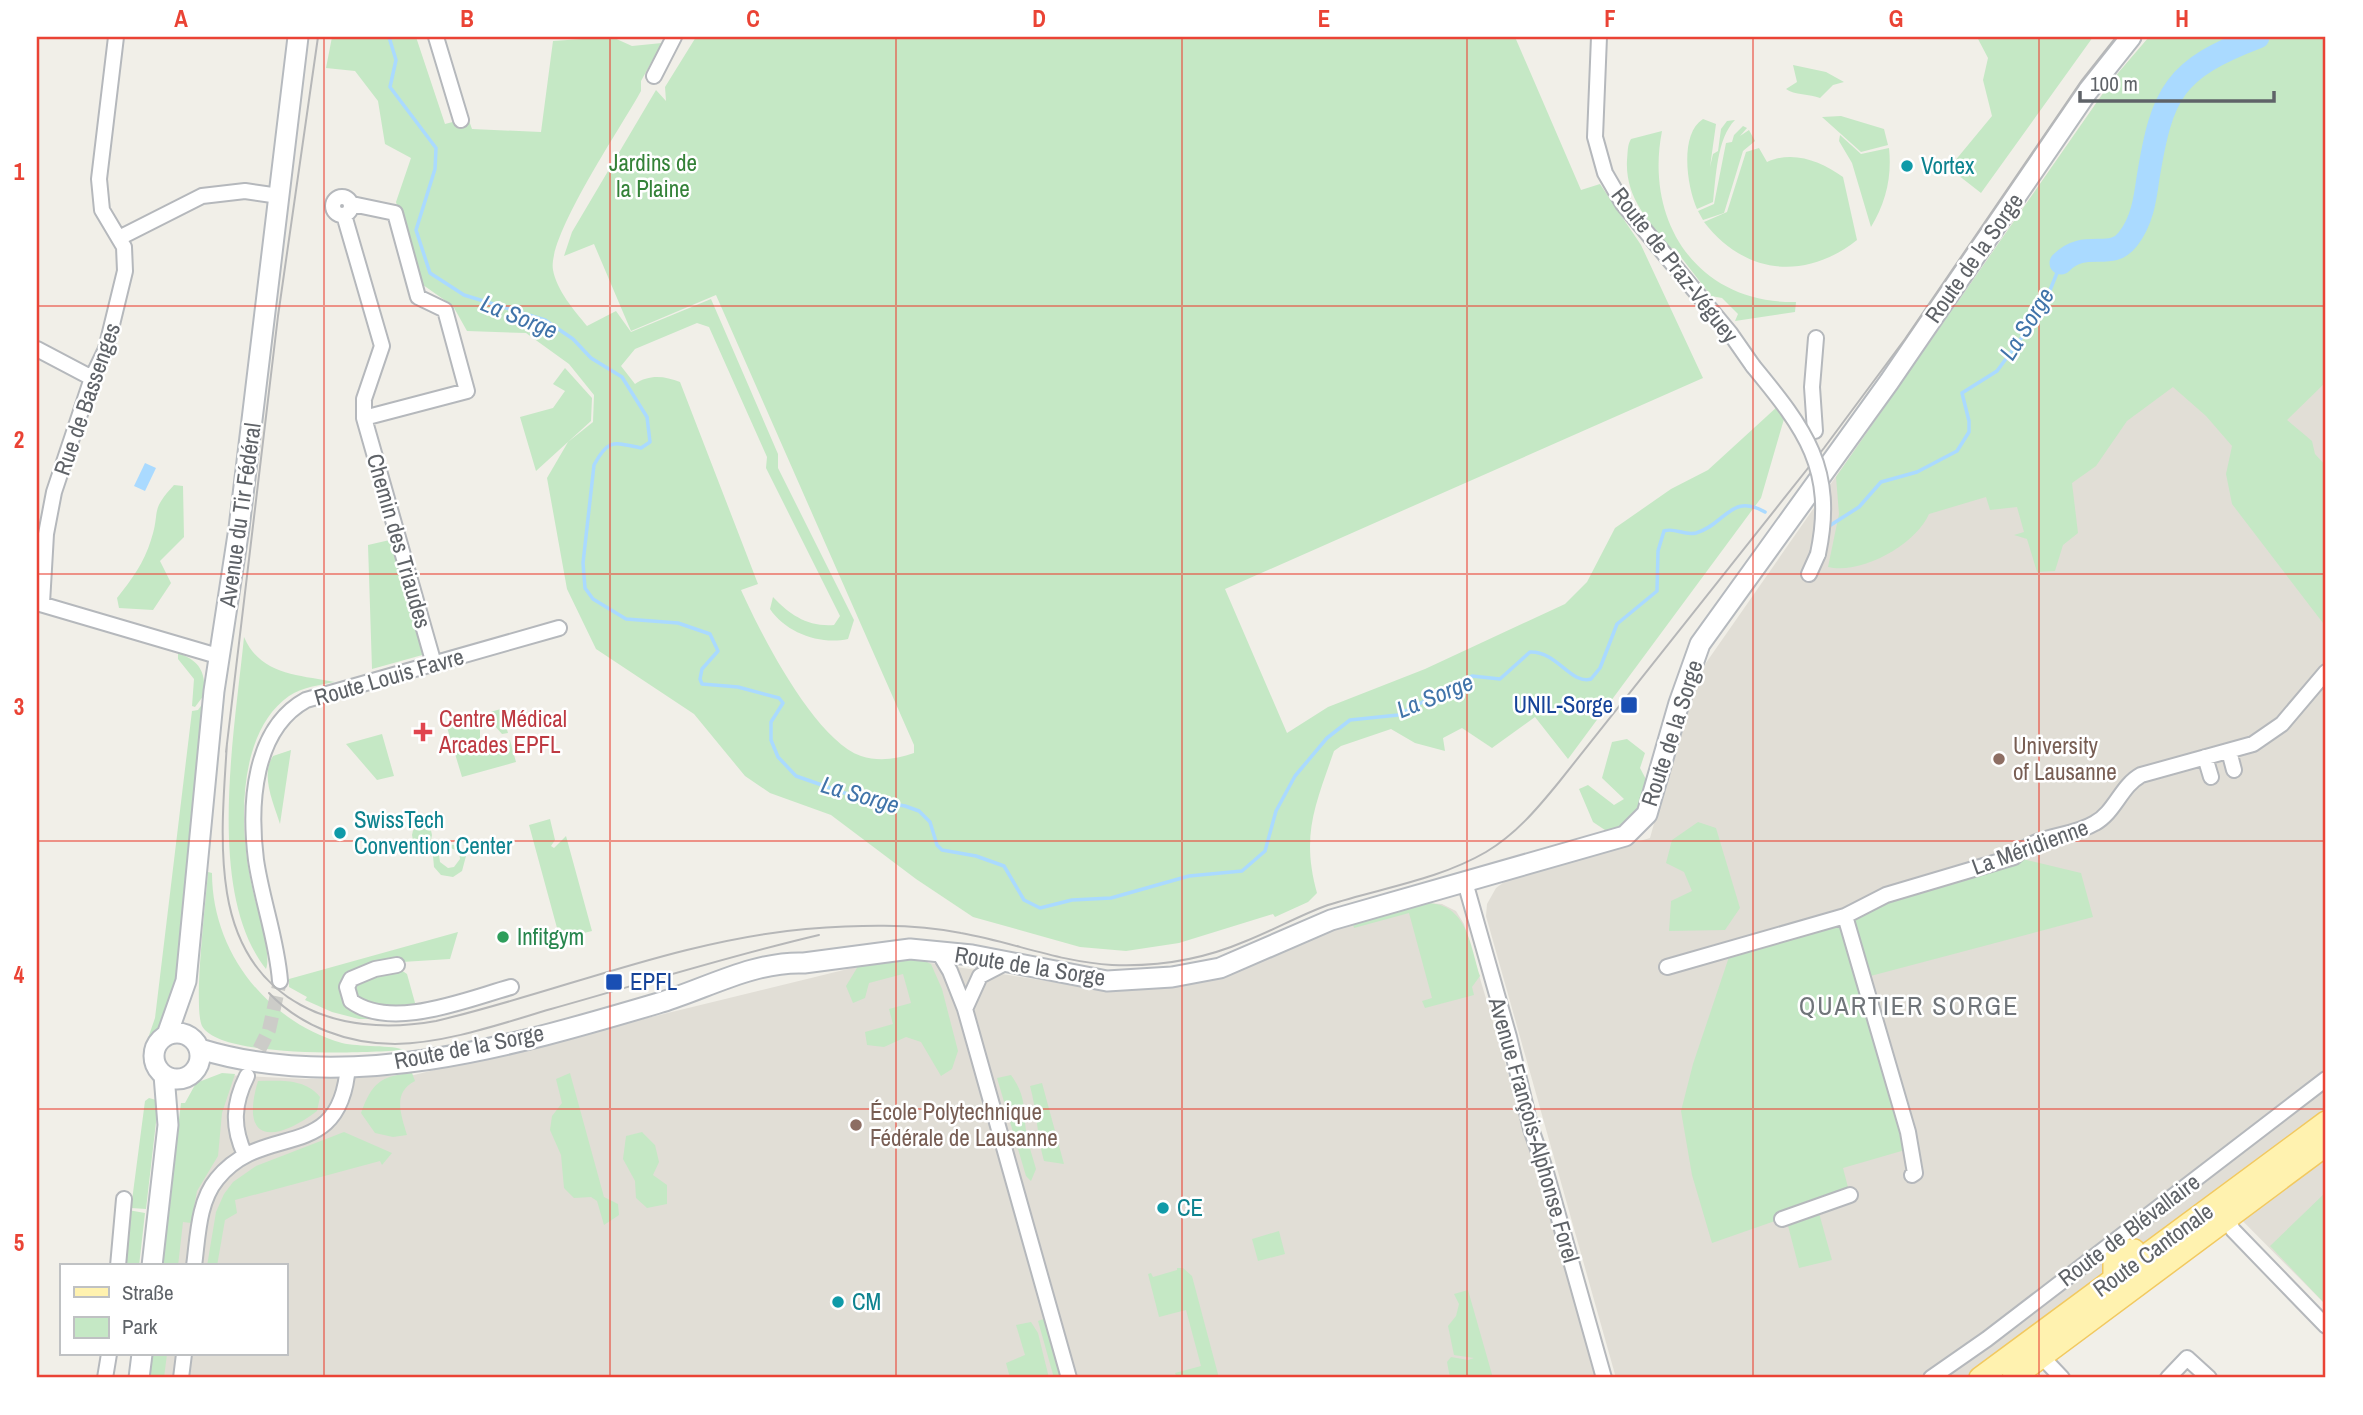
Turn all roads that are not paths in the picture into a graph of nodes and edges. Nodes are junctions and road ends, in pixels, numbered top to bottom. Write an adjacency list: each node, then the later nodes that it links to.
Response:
1 (116, 37): 10 (street, Rue de Bassenges)
2 (298, 37): 9 (street, Avenue du Tir Fédéral)
3 (436, 37): 8 (street)
4 (674, 37): 7 (street)
5 (1599, 37): 16 (street, Route de Praz-Véguey, bridge)
6 (2131, 37): 26 (street, Route de la Sorge)
7 (654, 76)
8 (461, 120)
9 (279, 196): 10 (street); 19 (street, Avenue du Tir Fédéral)
10 (119, 238): 13 (street, Rue de Bassenges)
11 (1816, 338): 15 (street)
12 (37, 349): 13 (street)
13 (92, 378): 17 (street, Rue de Bassenges)
14 (365, 421): 14 (street, Chemin des Triaudes); 20 (street, Chemin des Triaudes)
15 (1815, 431)
16 (1809, 575)
17 (39, 603): 19 (street)
18 (559, 628): 20 (street, Route Louis Favre)
19 (221, 657): 34 (street, Avenue du Tir Fédéral)
20 (435, 664): 32 (street, Route Louis Favre)
21 (2326, 672): 22 (street, La Méridienne)
22 (2229, 751): 23 (street, La Méridienne); 24 (street)
23 (2205, 757): 25 (street); 27 (street, La Méridienne)
24 (2234, 770)
25 (2211, 777)
26 (1465, 882): 29 (street, Route de la Sorge); 66 (street, Avenue François-Alphonse Forel)
27 (1844, 916): 31 (street, La Méridienne); 47 (street)
28 (937, 951): 29 (street, Route de la Sorge); 35 (street); 38 (street, Route de la Sorge)
29 (1007, 962): 35 (street)
30 (397, 965): 33 (street)
31 (1667, 967)
32 (280, 981)
33 (511, 987)
34 (184, 993): 36 (street, Avenue du Tir Fédéral); 37 (street, Avenue du Tir Fédéral)
35 (965, 1009): 65 (street)
36 (167, 1035): 37 (street); 40 (street)
37 (196, 1044): 39 (street, Route de la Sorge); 41 (street)
38 (348, 1065): 39 (street, Route de la Sorge); 46 (street)
39 (255, 1070): 41 (street, Route de la Sorge); 46 (street)
40 (164, 1074): 41 (street); 44 (street)
41 (191, 1074): 44 (street)
42 (2326, 1079): 67 (street, Route de Blévallaire)
43 (2326, 1122): 52 (main road, Route Cantonale)
44 (169, 1125): 54 (street)
45 (2326, 1145): 51 (main road, Route Cantonale)
46 (245, 1155): 55 (street)
47 (1912, 1175)
48 (1850, 1195): 50 (street)
49 (124, 1199): 53 (street)
50 (1782, 1219)
51 (2227, 1219): 56 (main road, Route Cantonale); 57 (street)
52 (2140, 1259): 56 (main road); 68 (main road, Route Cantonale)
53 (118, 1264)
54 (152, 1264)
55 (194, 1264)
56 (2093, 1320): 61 (main road, Route Cantonale)
57 (2326, 1326)
58 (109, 1356): 62 (street)
59 (142, 1356): 63 (street)
60 (184, 1356): 64 (street)
61 (2043, 1358): 69 (main road, Route Cantonale); 70 (street)
62 (105, 1378)
63 (139, 1378)
64 (181, 1378)
65 (1069, 1378)
66 (1604, 1378)
67 (1931, 1378)
68 (1980, 1378)
69 (2014, 1378)
70 (2062, 1378)
71 (2168, 1378): 72 (street)
72 (2209, 1378)

